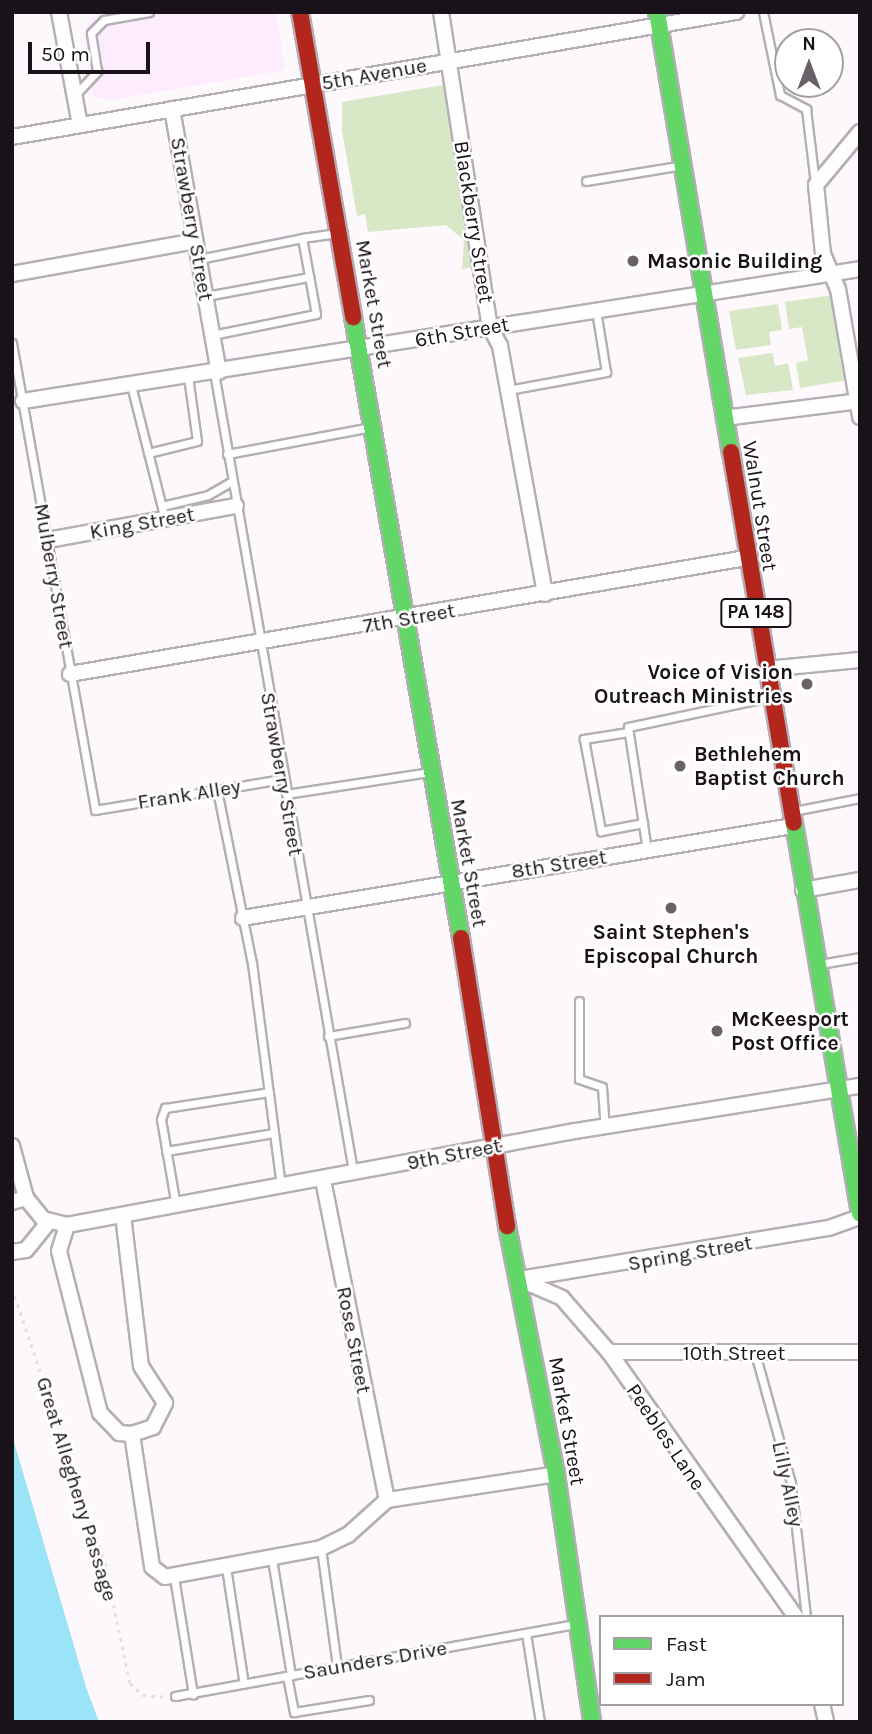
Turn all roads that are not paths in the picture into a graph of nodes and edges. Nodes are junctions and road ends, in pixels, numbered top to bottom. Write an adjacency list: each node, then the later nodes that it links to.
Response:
1 (59, 12): 10 (street)
2 (300, 12): 9 (main road, Market Street)
3 (441, 12): 8 (street, Blackberry Street)
4 (737, 12): 7 (street, 5th Avenue)
5 (763, 12): 17 (lane)
6 (144, 13): 10 (lane)
7 (658, 18): 8 (street, 5th Avenue); 15 (main road, Walnut Street / PA 148)
8 (450, 61): 9 (street, 5th Avenue); 29 (street, Blackberry Street)
9 (313, 84): 11 (street, 5th Avenue); 18 (main road, Market Street)
10 (75, 95): 12 (street)
11 (172, 109): 12 (street, 5th Avenue); 20 (street, Strawberry Street)
12 (80, 125): 14 (street, 5th Avenue)
13 (860, 132): 17 (street)
14 (12, 136)
15 (683, 165): 16 (lane); 26 (main road, Walnut Street / PA 148)
16 (586, 180)
17 (816, 185): 23 (street)
18 (340, 232): 19 (lane); 32 (main road, Market Street)
19 (302, 238): 21 (lane); 25 (lane)
20 (195, 241): 21 (street, Strawberry Street); 24 (street)
21 (198, 259): 27 (street, Strawberry Street)
22 (860, 269): 23 (street, 6th Street)
23 (831, 270): 26 (street, 6th Street); 38 (street)
24 (12, 274)
25 (309, 277): 27 (lane); 30 (lane)
26 (703, 290): 28 (street, 6th Street); 39 (main road, Walnut Street / PA 148)
27 (205, 296): 30 (street, Strawberry Street)
28 (596, 309): 29 (street, 6th Street); 36 (lane)
29 (490, 327): 32 (street, 6th Street); 36 (street, Blackberry Street)
30 (212, 335): 33 (street, Strawberry Street)
31 (12, 343): 37 (lane, Mulberry Street)
32 (362, 349): 33 (street, 6th Street); 41 (main road, Market Street)
33 (216, 372): 34 (street, 6th Street); 43 (lane, Strawberry Street)
34 (188, 376): 35 (street, 6th Street); 42 (lane)
35 (131, 385): 37 (street, 6th Street); 42 (lane)
36 (508, 390): 49 (street, Blackberry Street)
37 (23, 401): 47 (lane, Mulberry Street)
38 (858, 401): 39 (street); 40 (street)
39 (724, 418): 48 (main road, Walnut Street / PA 148)
40 (860, 418)
41 (374, 427): 43 (lane); 50 (main road, Market Street)
42 (148, 453): 46 (lane)
43 (227, 454): 44 (lane, Strawberry Street)
44 (232, 481): 45 (lane, Strawberry Street); 46 (lane)
45 (236, 506): 46 (street, King Street); 51 (lane, Strawberry Street)
46 (163, 512): 47 (street, King Street)
47 (48, 540): 54 (lane, Mulberry Street)
48 (746, 558): 49 (street, 7th Street); 53 (main road, Walnut Street / PA 148)
49 (545, 594): 50 (street, 7th Street)
50 (404, 619): 51 (street, 7th Street); 57 (main road, Market Street)
51 (259, 643): 54 (street, 7th Street); 58 (lane, Strawberry Street)
52 (860, 660): 53 (street)
53 (766, 669): 55 (main road, Walnut Street / PA 148)
54 (70, 674): 62 (lane, Mulberry Street)
55 (771, 697): 56 (lane); 63 (main road, Walnut Street / PA 148)
56 (628, 732): 64 (lane); 64 (lane)
57 (432, 772): 60 (lane); 66 (main road, Market Street)
58 (283, 779): 59 (lane, Frank Alley); 60 (lane, Strawberry Street)
59 (218, 789): 62 (lane, Frank Alley); 70 (lane)
60 (286, 794): 69 (lane, Strawberry Street)
61 (860, 798): 63 (lane)
62 (95, 810)
63 (791, 819): 65 (street, 8th Street); 68 (main road, Walnut Street / PA 148)
64 (643, 823): 65 (lane)
65 (647, 850): 66 (street, 8th Street)
66 (452, 880): 69 (street, 8th Street); 82 (main road, Market Street)
67 (860, 880): 68 (street)
68 (803, 890): 72 (main road, Walnut Street / PA 148)
69 (306, 908): 70 (street, 8th Street); 75 (lane, Strawberry Street)
70 (243, 918): 78 (lane)
71 (860, 957): 72 (lane)
72 (816, 965): 77 (main road, Walnut Street / PA 148)
73 (579, 1001): 79 (lane)
74 (405, 1023): 75 (lane)
75 (328, 1036): 84 (lane, Strawberry Street)
76 (860, 1086): 77 (street, 9th Street)
77 (838, 1090): 79 (street, 9th Street); 89 (main road, Walnut Street / PA 148)
78 (269, 1092): 80 (lane); 83 (lane)
79 (605, 1126): 82 (street, 9th Street)
80 (274, 1133): 83 (lane); 86 (lane)
81 (12, 1146): 87 (street)
82 (491, 1146): 84 (street, 9th Street); 94 (main road, Market Street)
83 (166, 1151): 88 (lane)
84 (354, 1175): 85 (street, 9th Street)
85 (323, 1180): 86 (street, 9th Street); 100 (street, Rose Street)
86 (281, 1188): 88 (street, 9th Street)
87 (19, 1200): 91 (street)
88 (176, 1206): 90 (street, 9th Street)
89 (860, 1215): 94 (street, Spring Street)
90 (123, 1216): 92 (street, 9th Street); 98 (street)
91 (49, 1222): 92 (street, 9th Street); 93 (street)
92 (67, 1225): 98 (street)
93 (12, 1252)
94 (519, 1279): 95 (street, Peebles Lane); 99 (main road, Market Street)
95 (609, 1352): 97 (street, 10th Street); 105 (street, Peebles Lane)
96 (860, 1352): 97 (street, 10th Street)
97 (755, 1353): 106 (lane, Lilly Alley)
98 (132, 1434): 104 (street)
99 (556, 1474): 100 (street); 107 (main road, Market Street)
100 (387, 1500): 101 (street)
101 (321, 1548): 102 (street); 109 (lane)
102 (272, 1559): 103 (street); 110 (lane)
103 (226, 1567): 104 (street); 111 (lane)
104 (174, 1577): 112 (lane)
105 (795, 1615)
106 (806, 1615)
107 (575, 1624): 108 (lane, Saunders Drive); 116 (main road, Market Street)
108 (526, 1633): 109 (lane, Saunders Drive); 115 (lane)
109 (337, 1667): 110 (lane, Saunders Drive)
110 (289, 1676): 111 (lane, Saunders Drive); 114 (lane)
111 (244, 1684): 112 (lane, Saunders Drive)
112 (193, 1694): 113 (lane, Saunders Drive)
113 (175, 1696)
114 (369, 1700)
115 (540, 1722)
116 (592, 1722)

